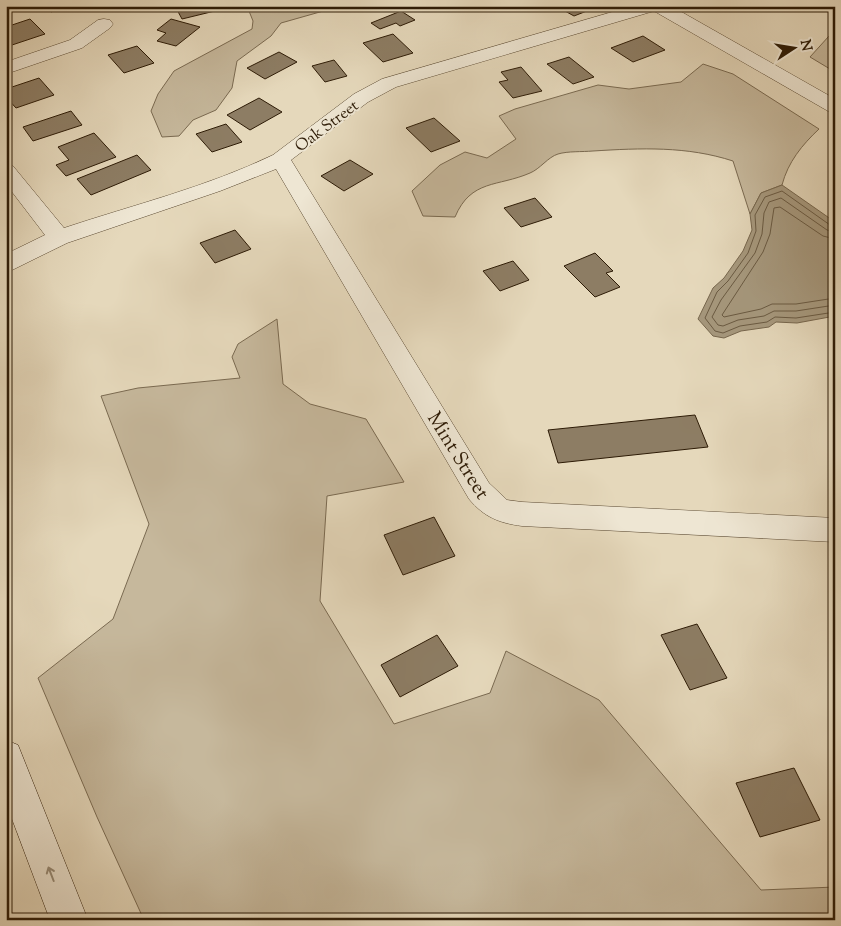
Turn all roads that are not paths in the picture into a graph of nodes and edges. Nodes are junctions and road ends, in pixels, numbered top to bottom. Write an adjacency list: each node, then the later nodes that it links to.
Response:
1 (653, 6): 6 (street, Oak Street)
2 (657, 6): 5 (street)
3 (104, 24): 4 (street)
4 (6, 68)
5 (835, 107)
6 (280, 159): 8 (street, Oak Street); 10 (street, Mint Street)
7 (6, 170): 8 (street)
8 (59, 237): 9 (street, Oak Street)
9 (6, 264)
10 (835, 530)
11 (6, 757): 12 (street, one-way to 11)
12 (69, 920)

